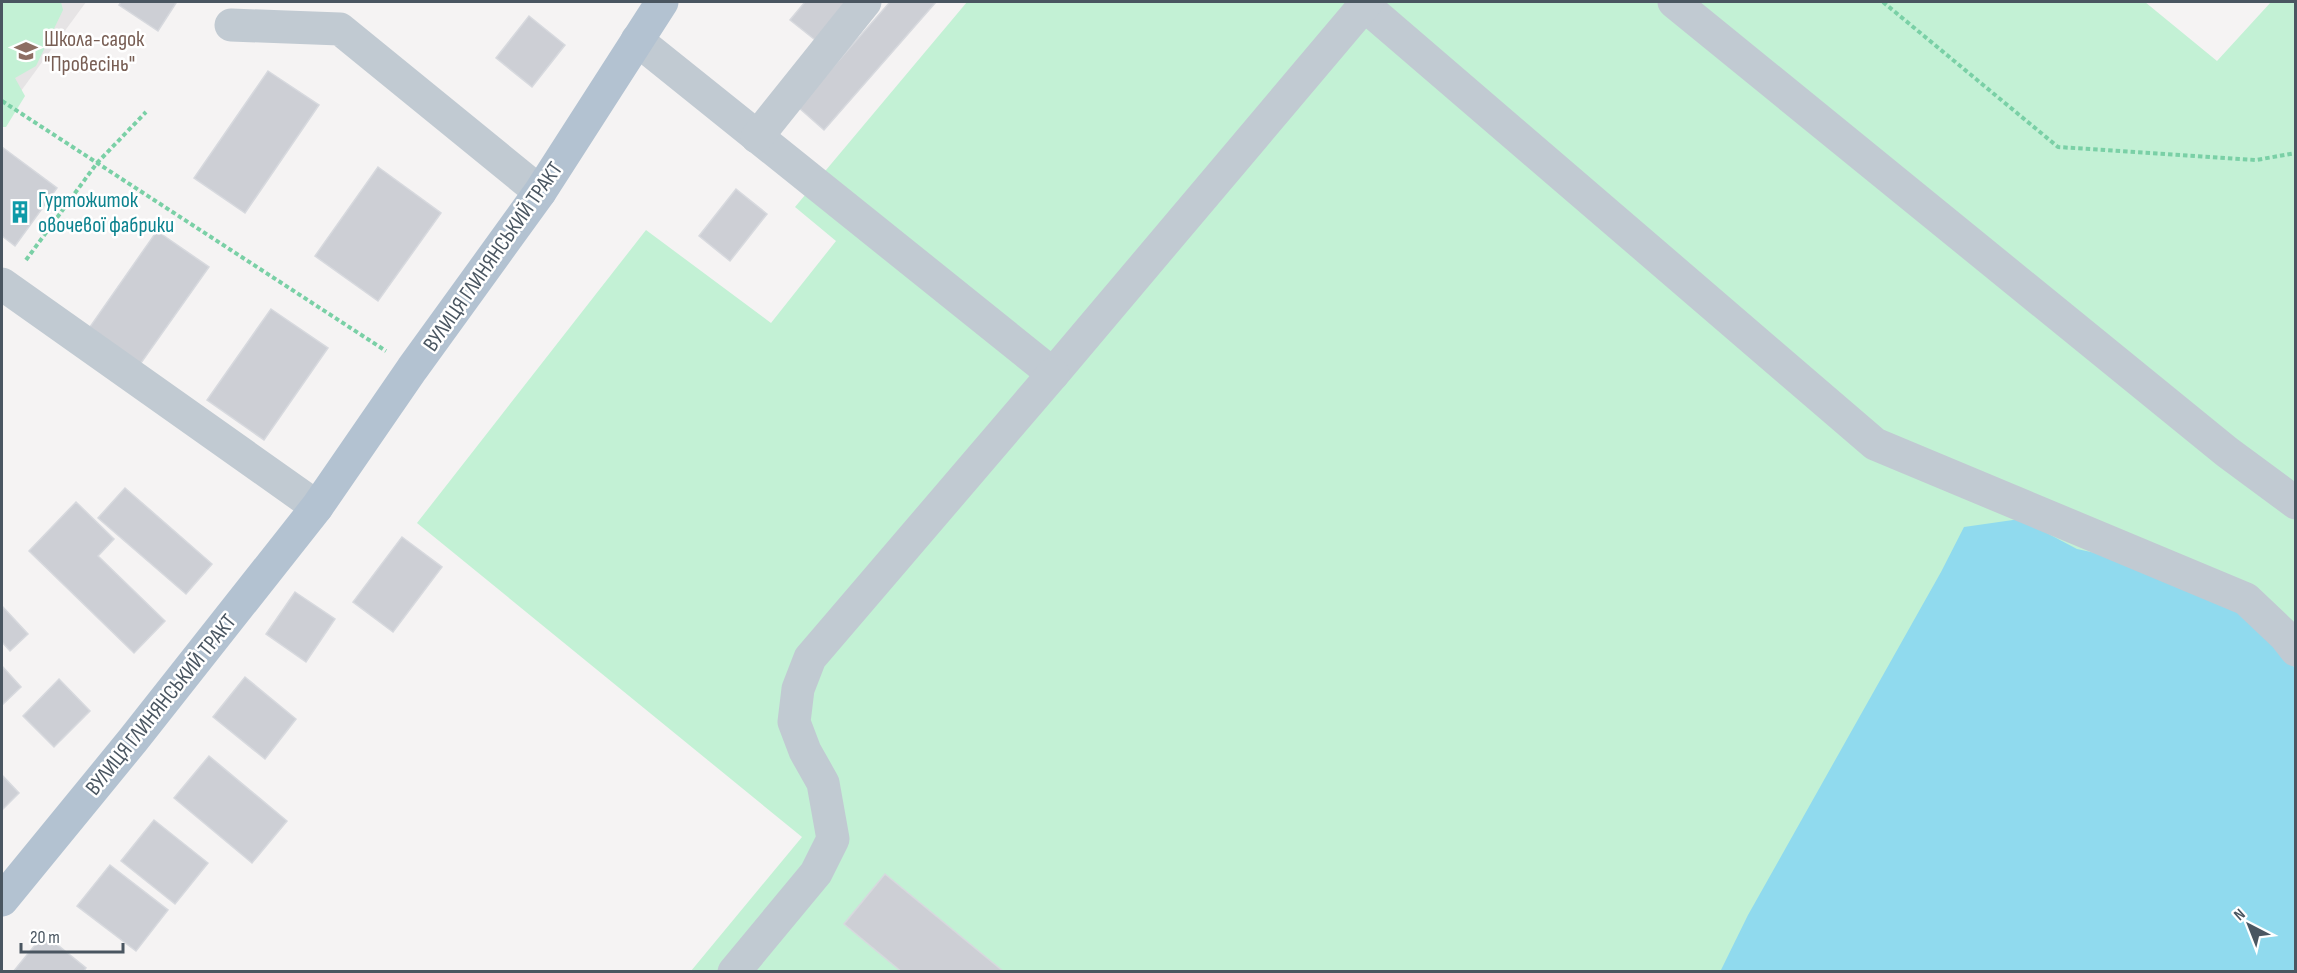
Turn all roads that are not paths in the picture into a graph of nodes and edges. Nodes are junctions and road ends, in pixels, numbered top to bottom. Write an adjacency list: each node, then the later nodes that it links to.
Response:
1 (663, 2): 6 (main road, ВУЛИЦЯ ГЛИНЯНСЬКИЙ ТРАКТ)
2 (865, 2): 7 (street)
3 (1674, 2): 11 (street)
4 (1366, 3): 10 (street); 13 (street)
5 (231, 25): 8 (street)
6 (637, 40): 7 (street); 8 (main road, ВУЛИЦЯ ГЛИНЯНСЬКИЙ ТРАКТ)
7 (757, 137): 10 (street)
8 (540, 192): 12 (main road, ВУЛИЦЯ ГЛИНЯНСЬКИЙ ТРАКТ)
9 (4, 286): 12 (street)
10 (1053, 374): 15 (street)
11 (2295, 503)
12 (317, 507): 14 (main road, ВУЛИЦЯ ГЛИНЯНСЬКИЙ ТРАКТ)
13 (2295, 650)
14 (2, 900)
15 (734, 972)

